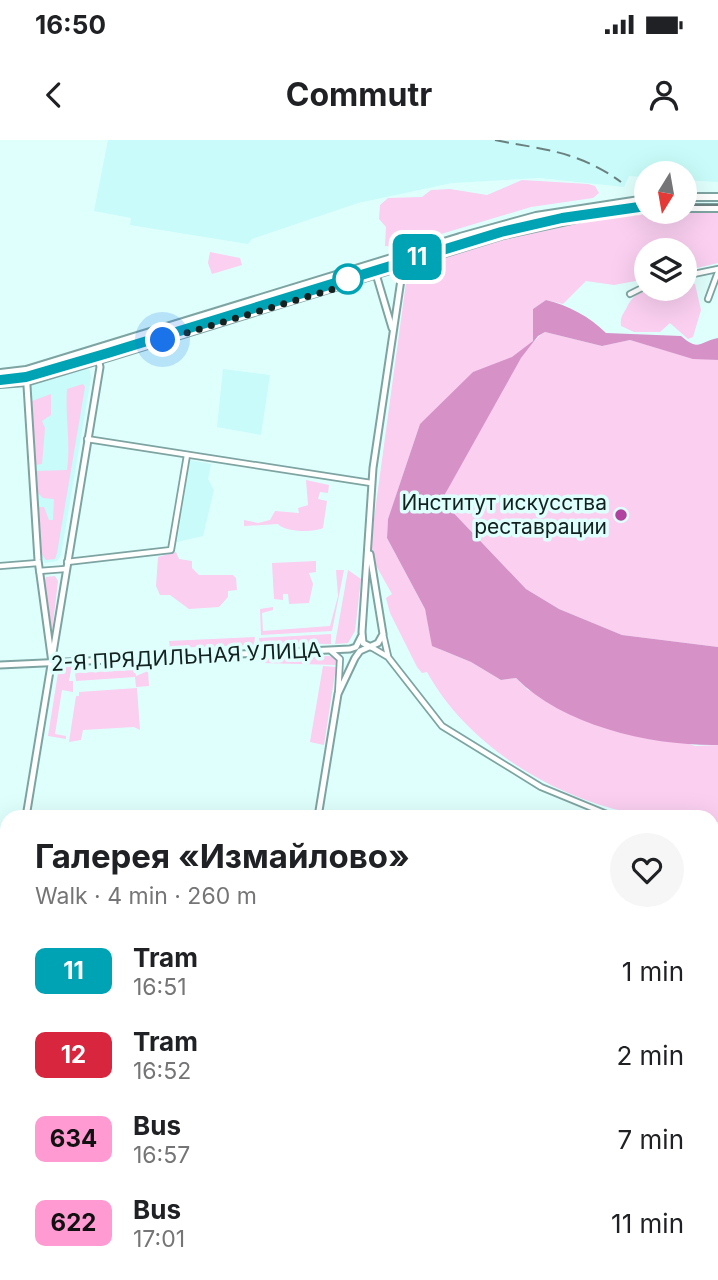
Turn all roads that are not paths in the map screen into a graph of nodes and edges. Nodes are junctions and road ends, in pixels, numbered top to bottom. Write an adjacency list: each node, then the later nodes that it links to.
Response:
1 (697, 197): 2 (main road)
2 (718, 197)
3 (634, 201): 7 (main road)
4 (697, 208): 5 (main road)
5 (718, 208)
6 (634, 210): 8 (main road)
7 (373, 264): 10 (street); 12 (main road)
8 (403, 266): 10 (main road); 17 (street)
9 (718, 270): 11 (street); 16 (street)
10 (376, 274): 15 (main road); 17 (street)
11 (697, 274)
12 (301, 285): 15 (main road); 18 (main road)
13 (634, 292): 14 (street)
14 (630, 294)
15 (302, 298): 19 (main road)
16 (708, 299)
17 (393, 335): 26 (street)
18 (96, 349): 19 (street); 20 (main road)
19 (98, 360): 22 (main road); 24 (street)
20 (26, 370): 21 (main road); 22 (street)
21 (0, 373)
22 (26, 382): 23 (main road); 28 (street)
23 (0, 383)
24 (88, 439): 25 (street); 29 (street)
25 (187, 455): 26 (street); 29 (street)
26 (371, 483): 27 (street)
27 (368, 523): 32 (street); 33 (street)
28 (38, 563): 30 (street); 31 (street)
29 (65, 565): 31 (street); 37 (street)
30 (0, 566)
31 (39, 570): 37 (street)
32 (362, 632): 34 (street); 35 (street, 2-Я ПРЯДИЛЬНАЯ УЛИЦА)
33 (383, 634): 34 (street); 36 (street)
34 (371, 647): 36 (street); 39 (street)
35 (328, 650): 37 (street, 2-Я ПРЯДИЛЬНАЯ УЛИЦА); 39 (street)
36 (388, 657): 42 (street)
37 (51, 663): 38 (street, 2-Я ПРЯДИЛЬНАЯ УЛИЦА); 40 (street)
38 (0, 666)
39 (338, 694): 41 (street)
40 (27, 810)
41 (319, 810)
42 (596, 810)

